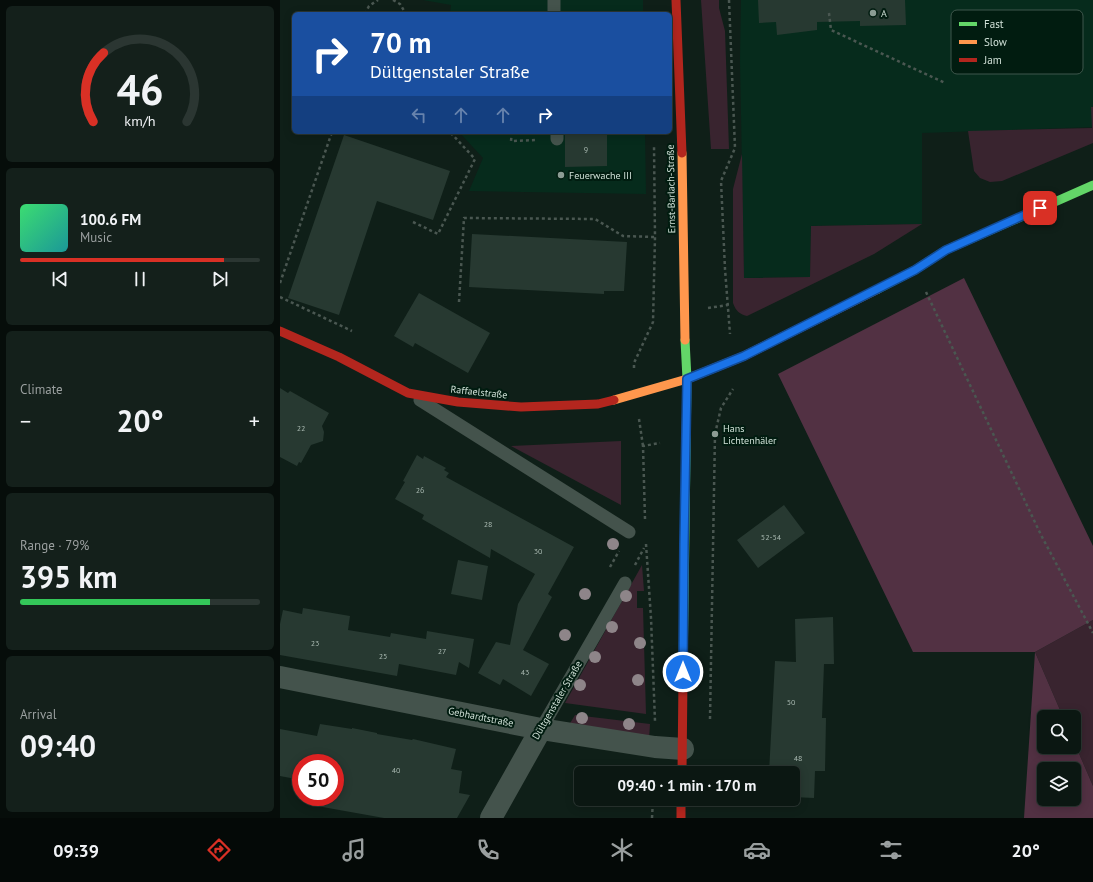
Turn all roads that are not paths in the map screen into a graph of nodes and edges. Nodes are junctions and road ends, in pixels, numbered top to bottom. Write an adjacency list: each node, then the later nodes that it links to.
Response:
1 (554, 0): 3 (lane)
2 (676, 0): 6 (street, Ernst-Barlach-Straße)
3 (554, 12)
4 (1093, 185): 6 (street)
5 (280, 331): 7 (street, Raffaelstraße)
6 (687, 379): 7 (street, Raffaelstraße); 12 (street, Ernst-Barlach-Straße)
7 (408, 393): 8 (lane)
8 (629, 532)
9 (625, 583): 11 (lane, Dültgenstaler Straße)
10 (280, 677): 11 (street, Gebhardtstraße)
11 (540, 729): 12 (street, Gebhardtstraße); 15 (street, Dültgenstaler Straße)
12 (683, 749): 13 (street, Ernst-Barlach-Straße)
13 (682, 766)
14 (682, 806): 16 (street)
15 (491, 818)
16 (681, 818)

